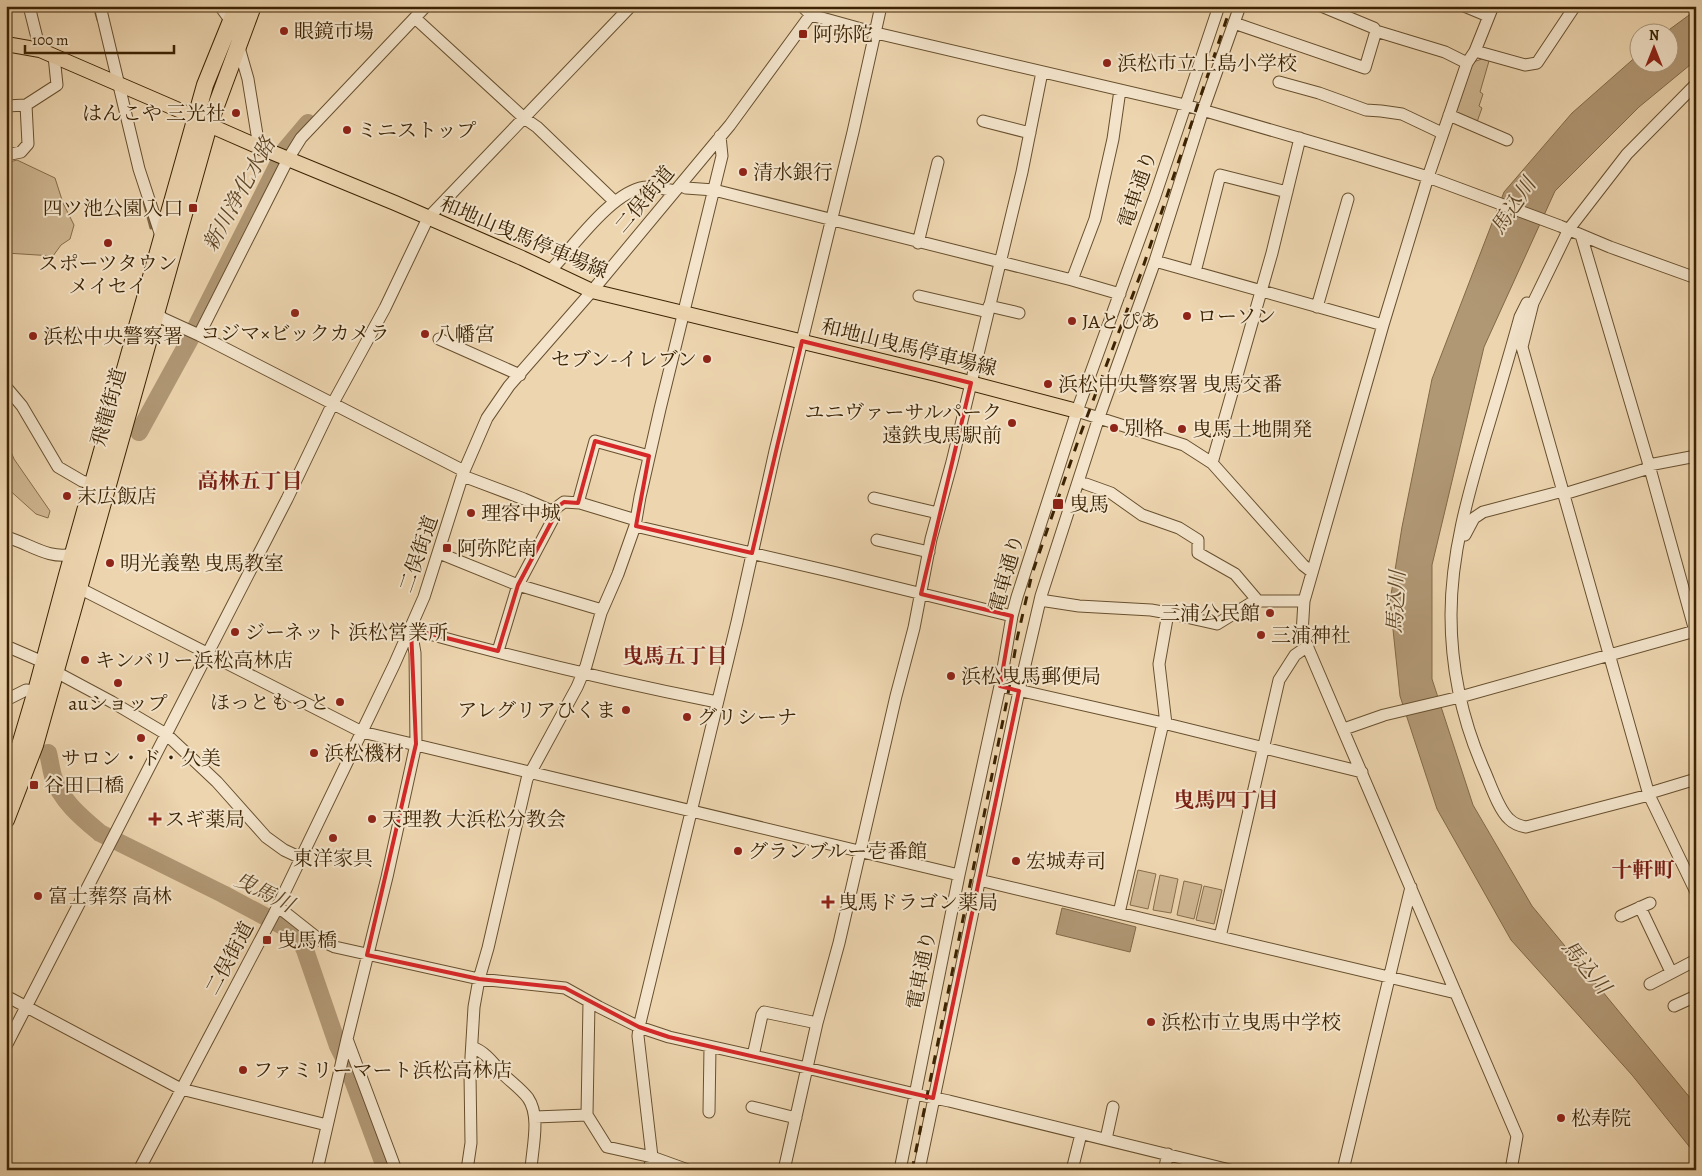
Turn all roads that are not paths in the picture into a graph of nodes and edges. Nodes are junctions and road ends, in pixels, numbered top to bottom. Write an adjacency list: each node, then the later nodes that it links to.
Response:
1 (29, 6): 23 (street)
2 (100, 6): 29 (street)
3 (220, 6): 16 (street)
4 (253, 6): 22 (highway, 飛龍街道)
5 (426, 6): 17 (street)
6 (631, 6): 37 (street)
7 (802, 6): 14 (street)
8 (881, 6): 20 (street)
9 (1219, 6): 33 (street, 電車通り)
10 (1240, 6): 18 (street, 電車通り)
11 (1321, 6): 19 (street)
12 (1464, 6): 15 (street)
13 (1575, 6): 24 (street)
14 (814, 10): 20 (street); 42 (street, 二俣街道)
15 (1490, 11): 24 (street)
16 (233, 13): 22 (street); 38 (highway, 飛龍街道)
17 (415, 18): 37 (street); 47 (street)
18 (1234, 23): 19 (street); 35 (street, 電車通り)
19 (1376, 31): 26 (street)
20 (876, 33): 27 (street); 56 (street)
21 (6, 44): 23 (main road, 和地山曳馬停車場線)
22 (238, 44): 38 (highway, 飛龍街道); 45 (street)
23 (40, 50): 25 (main road, 和地山曳馬停車場線)
24 (1474, 51): 26 (street)
25 (54, 56): 29 (main road, 和地山曳馬停車場線); 32 (street)
26 (1467, 63): 36 (street)
27 (1042, 72): 31 (street); 40 (street)
28 (1279, 82): 41 (street)
29 (118, 84): 38 (main road, 和地山曳馬停車場線); 59 (street)
30 (1696, 84): 57 (street)
31 (1120, 90): 33 (street); 67 (street)
32 (26, 105): 34 (street); 46 (street)
33 (1185, 105): 35 (street); 70 (street, 電車通り)
34 (6, 106)
35 (1203, 110): 43 (street); 61 (street, 電車通り)
36 (1449, 115): 41 (street); 44 (street)
37 (524, 118): 54 (street); 55 (street)
38 (203, 120): 45 (main road, 和地山曳馬停車場線); 59 (highway, 飛龍街道); 74 (highway, 飛龍街道)
39 (983, 121): 40 (street)
40 (1030, 133): 62 (street)
41 (1442, 133): 49 (street)
42 (720, 136): 50 (street, 二俣街道); 51 (street)
43 (1300, 138): 49 (street); 52 (street)
44 (1507, 140)
45 (259, 147): 47 (main road, 和地山曳馬停車場線)
46 (6, 155)
47 (284, 157): 55 (main road, 和地山曳馬停車場線); 78 (street)
48 (938, 162): 60 (street)
49 (1428, 177): 57 (street); 77 (street)
50 (678, 188): 51 (street); 54 (street); 68 (street, 二俣街道)
51 (714, 190): 56 (street); 75 (street)
52 (1287, 192): 65 (street); 69 (street)
53 (1348, 199): 72 (street)
54 (614, 201): 64 (street)
55 (428, 218): 64 (main road, 和地山曳馬停車場線); 84 (street)
56 (830, 220): 60 (street); 80 (street)
57 (1565, 228): 58 (street); 63 (street)
58 (1581, 235): 66 (street); 90 (street)
59 (162, 239): 74 (highway, 飛龍街道)
60 (918, 242): 62 (street)
61 (1155, 260): 65 (street); 86 (street, 電車通り)
62 (999, 262): 67 (street); 73 (street)
63 (1549, 270): 94 (street); 102 (street)
64 (550, 272): 68 (main road, 和地山曳馬停車場線)
65 (1195, 272): 69 (street)
66 (1696, 278)
67 (1072, 280): 70 (street)
68 (592, 291): 75 (main road, 和地山曳馬停車場線); 81 (street, 二俣街道)
69 (1260, 291): 72 (street); 89 (street)
70 (1120, 294): 85 (street, 電車通り)
71 (919, 296): 73 (street)
72 (1317, 307): 77 (street)
73 (988, 309): 76 (street); 82 (street)
74 (150, 310): 78 (street); 92 (highway, 飛龍街道); 109 (highway, 飛龍街道)
75 (683, 313): 80 (main road, 和地山曳馬停車場線); 87 (street)
76 (1019, 313)
77 (1383, 325): 107 (street)
78 (199, 335): 84 (street)
79 (439, 339): 81 (street)
80 (802, 341): 82 (main road, 和地山曳馬停車場線); 105 (street)
81 (520, 375): 91 (street, 二俣街道)
82 (970, 383): 85 (main road, 和地山曳馬停車場線); 98 (street)
83 (6, 387): 92 (street)
84 (333, 403): 91 (street); 122 (street)
85 (1077, 411): 86 (street); 116 (street, 電車通り)
86 (1099, 417): 89 (street); 111 (street, 電車通り)
87 (649, 456): 96 (street); 99 (street)
88 (1696, 456): 90 (street)
89 (1212, 463): 107 (street)
90 (1650, 465): 94 (street); 118 (street)
91 (464, 473): 97 (street); 104 (street, 二俣街道)
92 (93, 484): 106 (highway, 飛龍街道)
93 (1086, 484): 112 (street)
94 (1563, 492): 102 (street); 123 (street)
95 (874, 498): 98 (street)
96 (578, 503): 97 (street); 99 (street)
97 (552, 511): 108 (street)
98 (938, 513): 103 (street)
99 (636, 523): 105 (street); 114 (street)
100 (6, 537): 106 (street)
101 (877, 540): 103 (street)
102 (1458, 543): 129 (street)
103 (929, 552): 110 (street)
104 (439, 553): 108 (street); 117 (street, 二俣街道)
105 (752, 553): 110 (street); 131 (street)
106 (73, 554): 124 (highway, 飛龍街道)
107 (1312, 572): 113 (street)
108 (518, 585): 114 (street); 121 (street)
109 (79, 588): 122 (street); 124 (highway, 飛龍街道)
110 (921, 594): 116 (street); 145 (street)
111 (1040, 600): 115 (street); 128 (street, 電車通り)
112 (1256, 600): 113 (street); 115 (street)
113 (1304, 601): 120 (street)
114 (602, 610): 125 (street)
115 (1168, 613): 132 (street)
116 (1012, 616): 126 (street, 電車通り)
117 (411, 628): 121 (street); 134 (street, 二俣街道); 136 (street)
118 (1695, 632): 123 (street)
119 (6, 646): 124 (street)
120 (1308, 646): 133 (street); 137 (street)
121 (498, 651): 125 (street)
122 (207, 653): 134 (street); 135 (street)
123 (1608, 656): 129 (street); 142 (street)
124 (49, 667): 127 (highway, 飛龍街道); 135 (street); 144 (highway, 飛龍街道)
125 (583, 672): 131 (street); 138 (street)
126 (1000, 686): 128 (street); 147 (street, 電車通り)
127 (36, 691): 130 (street); 141 (highway, 飛龍街道)
128 (1019, 691): 132 (street); 148 (street, 電車通り)
129 (1458, 698): 133 (street); 142 (street)
130 (6, 700)
131 (718, 702): 143 (street)
132 (1165, 723): 137 (street); 152 (street)
133 (1344, 729): 139 (street)
134 (362, 732): 136 (street); 146 (street, 二俣街道)
135 (166, 734): 146 (street); 166 (street)
136 (416, 744): 138 (street); 155 (street)
137 (1262, 749): 139 (street); 154 (street)
138 (531, 772): 143 (street); 159 (street)
139 (1362, 772): 149 (street)
140 (1696, 780): 142 (street)
141 (6, 792)
142 (1649, 795): 150 (street)
143 (691, 810): 145 (street); 168 (street)
144 (6, 820)
145 (861, 852): 147 (street); 167 (street)
146 (301, 858): 151 (street, 二俣街道)
147 (959, 875): 176 (street, 電車通り)
148 (979, 880): 152 (street); 177 (street, 電車通り)
149 (1411, 887): 158 (street); 161 (street)
150 (1696, 892)
151 (276, 910): 155 (street); 175 (street, 二俣街道)
152 (1119, 913): 154 (street)
153 (1621, 916): 157 (street)
154 (1220, 937): 158 (street)
155 (367, 955): 159 (street); 169 (street)
156 (1696, 960): 157 (street)
157 (1671, 972): 160 (street)
158 (1389, 977): 161 (street); 202 (street)
159 (478, 979): 164 (street); 171 (street)
160 (1650, 984)
161 (1456, 993): 203 (street)
162 (6, 996): 166 (street)
163 (1696, 996): 165 (street)
164 (589, 1002): 168 (street); 181 (street)
165 (1674, 1006)
166 (26, 1007): 170 (street); 175 (street)
167 (817, 1023): 173 (street); 174 (street)
168 (639, 1027): 172 (street); 188 (street)
169 (346, 1040): 184 (street); 191 (street)
170 (6, 1046)
171 (472, 1047): 182 (street); 192 (street)
172 (710, 1047): 173 (street); 180 (street)
173 (753, 1056): 174 (street)
174 (806, 1068): 176 (street); 183 (street)
175 (181, 1089): 184 (street); 189 (street, 二俣街道)
176 (915, 1094): 177 (street); 197 (street, 電車通り)
177 (933, 1098): 185 (street); 198 (street, 電車通り)
178 (752, 1107): 183 (street)
179 (1113, 1107): 186 (street)
180 (709, 1112)
181 (587, 1115): 182 (street); 188 (street)
182 (535, 1117): 193 (street)
183 (796, 1118): 196 (street)
184 (328, 1125): 190 (street)
185 (1081, 1134): 186 (street); 199 (street)
186 (1106, 1139): 187 (street)
187 (1168, 1154): 200 (street); 201 (street)
188 (652, 1157): 194 (street); 195 (street)
189 (139, 1170)
190 (317, 1170)
191 (396, 1170)
192 (466, 1170)
193 (532, 1170)
194 (649, 1170)
195 (688, 1170)
196 (784, 1170)
197 (900, 1170)
198 (919, 1170)
199 (1072, 1170)
200 (1164, 1170)
201 (1230, 1170)
202 (1343, 1170)
203 (1510, 1170)

